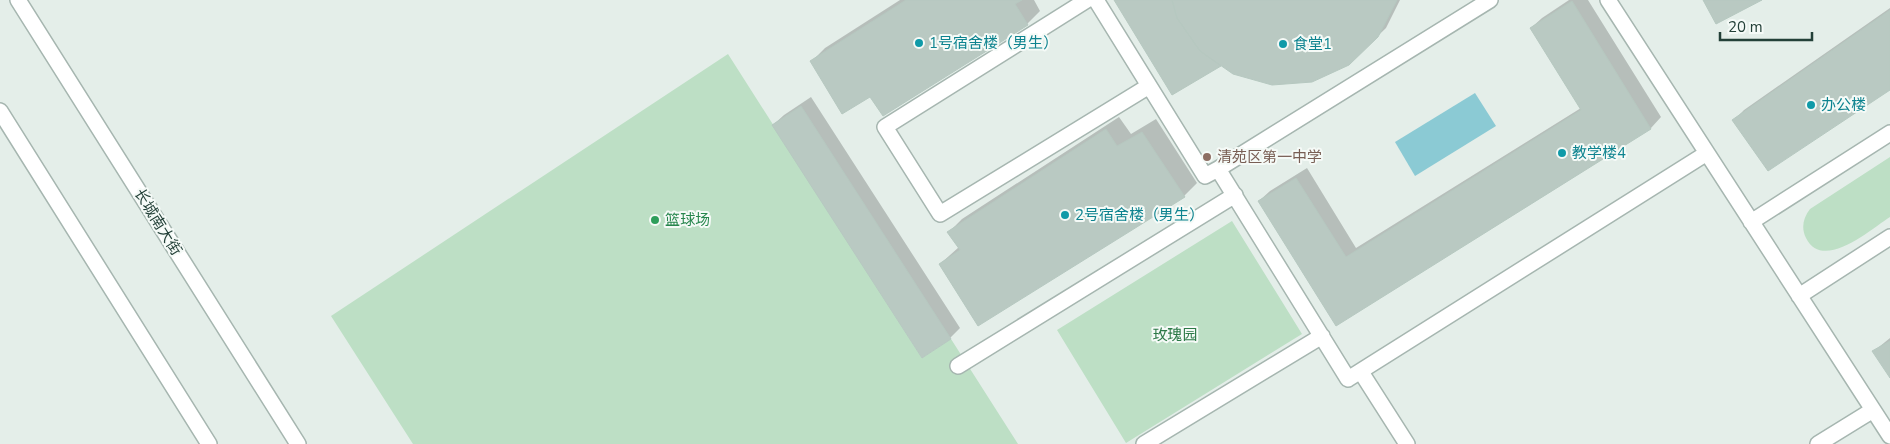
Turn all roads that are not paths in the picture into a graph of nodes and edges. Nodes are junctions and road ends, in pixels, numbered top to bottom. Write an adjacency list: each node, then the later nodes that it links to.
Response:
1 (18, 0): 21 (street, 长城南大街)
2 (1087, 0): 6 (street)
3 (1096, 0): 6 (street)
4 (1490, 0): 10 (street)
5 (1608, 0): 9 (street)
6 (1149, 86): 10 (street)
7 (0, 111): 20 (street)
8 (1890, 133): 12 (street)
9 (1707, 154): 12 (street); 17 (street)
10 (1218, 168): 11 (street)
11 (1235, 195): 15 (street); 16 (street)
12 (1751, 222): 14 (street)
13 (1890, 237): 14 (street)
14 (1799, 296): 18 (street)
15 (1322, 336): 17 (street); 22 (street)
16 (958, 366)
17 (1361, 372): 23 (street)
18 (1873, 410): 19 (street); 24 (street)
19 (1890, 436)
20 (209, 444)
21 (298, 444)
22 (1144, 444)
23 (1406, 444)
24 (1818, 444)

